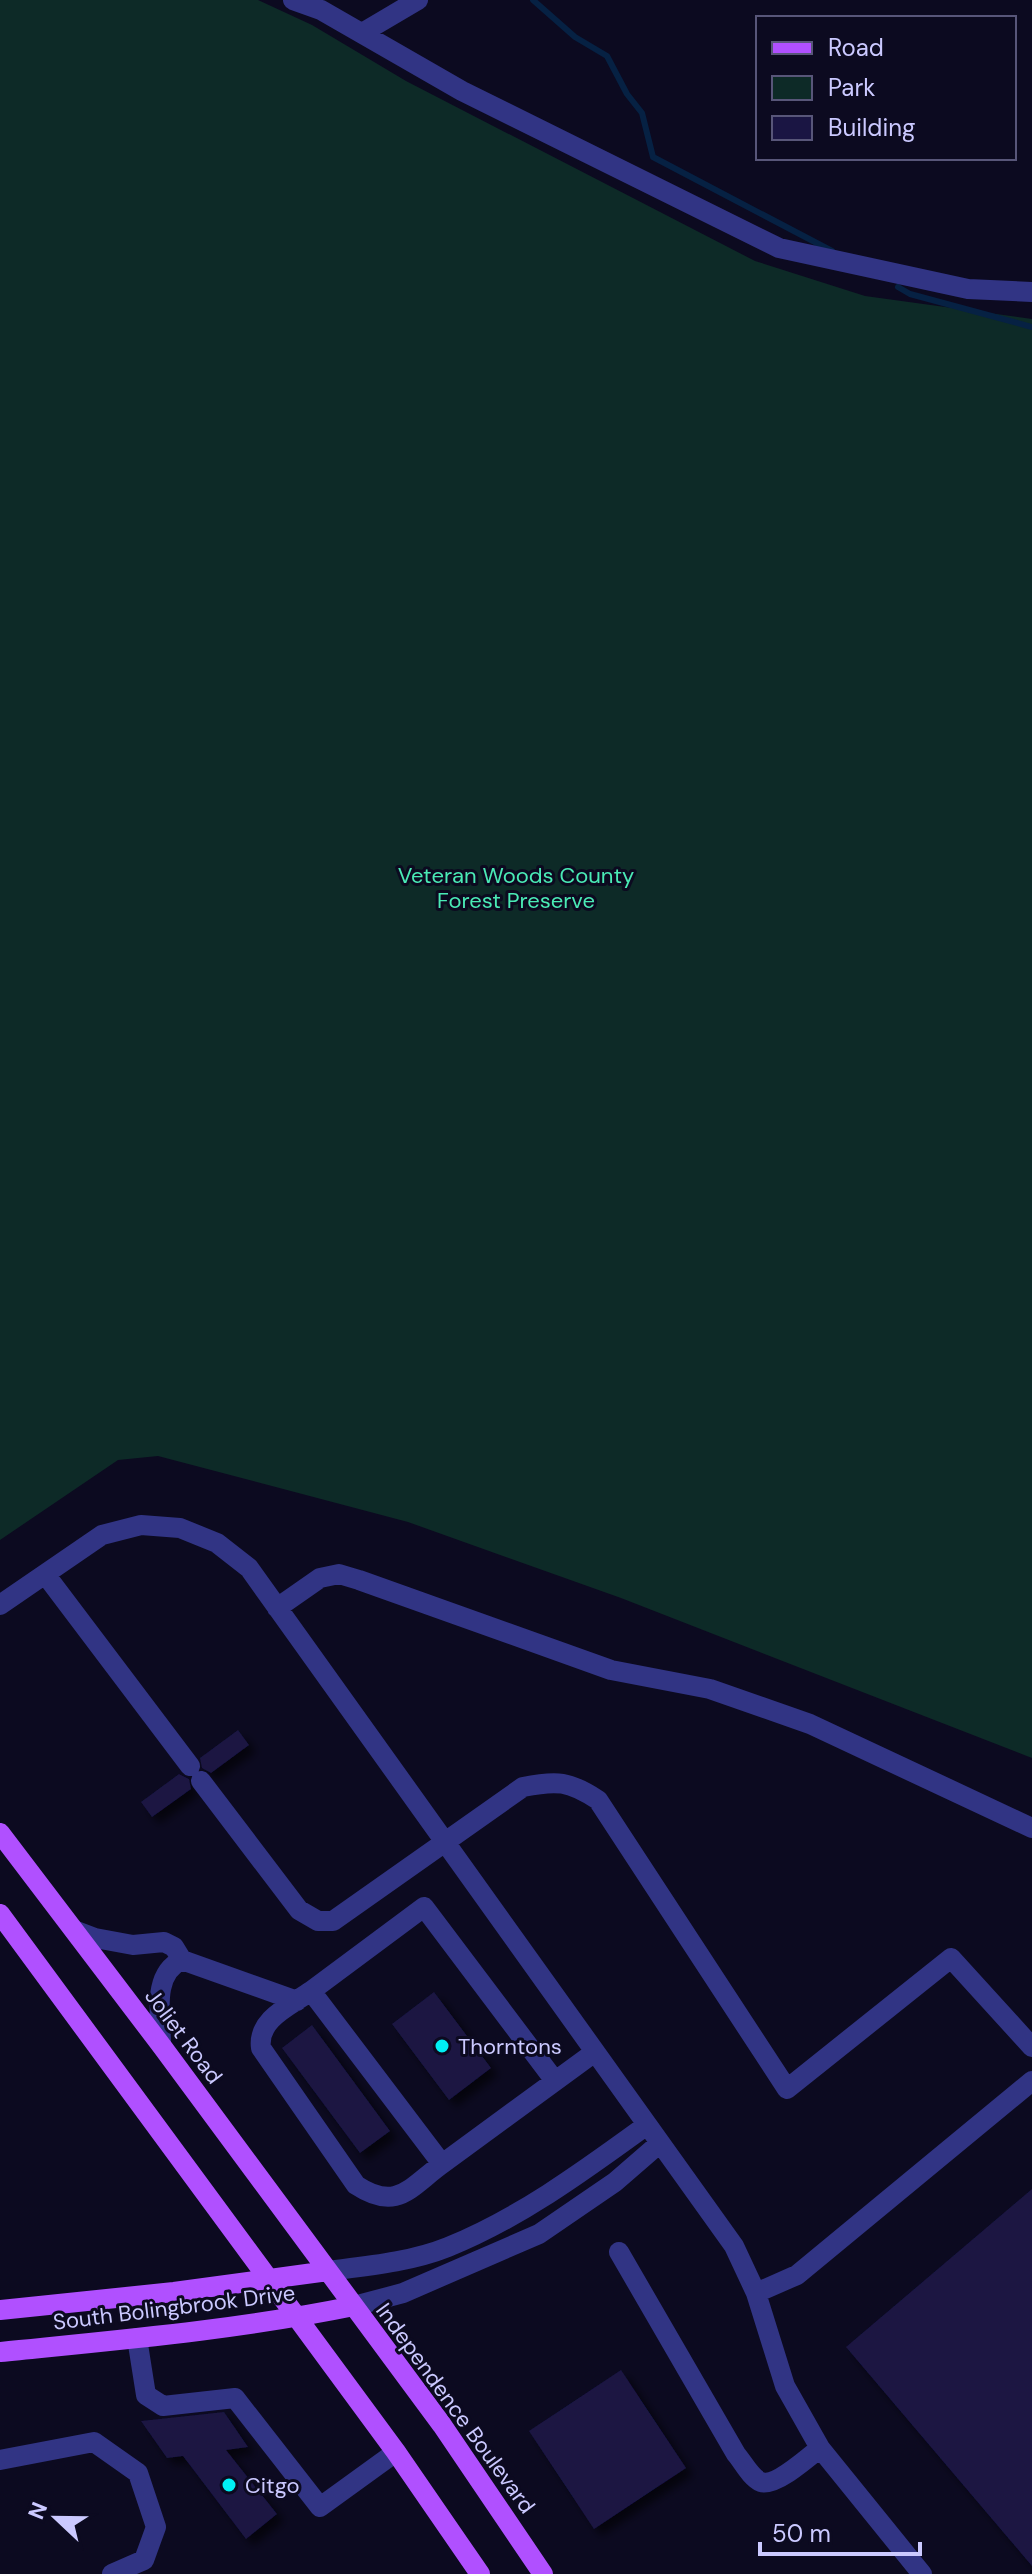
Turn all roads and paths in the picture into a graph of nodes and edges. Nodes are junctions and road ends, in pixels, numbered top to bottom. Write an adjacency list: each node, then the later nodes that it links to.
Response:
1 (293, 0): 3 (lane)
2 (418, 0): 3 (lane)
3 (362, 33): 4 (lane)
4 (1032, 292)
5 (45, 1574): 6 (lane); 7 (lane); 10 (lane)
6 (0, 1605)
7 (277, 1608): 8 (lane); 10 (lane)
8 (1032, 1828)
9 (0, 1833): 12 (main road, Joliet Road)
10 (446, 1843): 16 (lane); 17 (lane)
11 (0, 1914): 25 (main road)
12 (74, 1930): 13 (lane); 15 (main road, Joliet Road)
13 (182, 1960): 14 (lane); 15 (lane)
14 (304, 1996): 18 (lane); 22 (lane); 22 (lane)
15 (161, 2045): 24 (main road, Joliet Road)
16 (1032, 2047)
17 (595, 2052): 18 (lane); 20 (lane)
18 (555, 2081): 22 (lane)
19 (1032, 2081): 26 (lane)
20 (647, 2125): 21 (lane); 24 (lane)
21 (660, 2143): 26 (lane); 27 (lane)
22 (442, 2164)
23 (619, 2252): 32 (lane)
24 (328, 2271): 25 (main road, South Bolingbrook Drive); 27 (main road, Independence Boulevard)
25 (268, 2278): 28 (main road, South Bolingbrook Drive); 29 (main road)
26 (756, 2293): 32 (lane)
27 (354, 2306): 29 (main road, South Bolingbrook Drive); 37 (main road, Independence Boulevard)
28 (0, 2310)
29 (297, 2318): 30 (main road, South Bolingbrook Drive); 33 (main road)
30 (137, 2338): 31 (main road, South Bolingbrook Drive); 33 (lane)
31 (0, 2352)
32 (820, 2448): 38 (lane)
33 (396, 2452): 36 (main road)
34 (0, 2460): 35 (lane)
35 (112, 2574)
36 (480, 2574)
37 (543, 2574)
38 (922, 2574)

